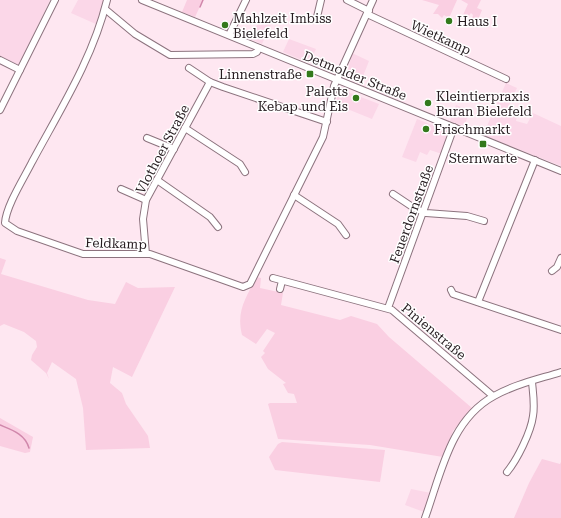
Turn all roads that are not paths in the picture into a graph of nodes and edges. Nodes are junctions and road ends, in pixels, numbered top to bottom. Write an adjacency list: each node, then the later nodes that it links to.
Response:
1 (55, 0): 15 (street)
2 (108, 0): 8 (street, Feldkamp)
3 (142, 0): 11 (street, Detmolder Straße)
4 (246, 0): 11 (street)
5 (321, 0): 10 (street)
6 (347, 0): 9 (street, Wietkamp)
7 (373, 0): 9 (street)
8 (105, 9): 12 (street); 37 (street, Feldkamp)
9 (368, 12): 16 (street, Wietkamp); 17 (street)
10 (316, 17)
11 (228, 35): 12 (street, Detmolder Straße)
12 (259, 48): 17 (street, Detmolder Straße)
13 (0, 60): 15 (street)
14 (189, 68): 18 (street)
15 (20, 70): 19 (street)
16 (506, 79)
17 (336, 80): 20 (street, Feldkamp); 22 (street, Detmolder Straße)
18 (210, 82): 20 (street); 21 (street, Vlothoer Straße)
19 (0, 110)
20 (327, 122): 31 (street, Feldkamp)
21 (185, 128): 24 (street, Vlothoer Straße); 27 (street)
22 (454, 128): 25 (street, Detmolder Straße); 33 (street, Feuerdornstraße)
23 (147, 138): 24 (street)
24 (174, 149): 28 (street, Vlothoer Straße)
25 (536, 160): 26 (street, Detmolder Straße); 44 (street)
26 (561, 171)
27 (245, 172)
28 (157, 180): 32 (street, Vlothoer Straße); 35 (street)
29 (121, 189): 32 (street)
30 (393, 194): 33 (street)
31 (294, 196): 36 (street); 37 (street, Feldkamp)
32 (146, 200): 37 (street, Vlothoer Straße)
33 (423, 212): 34 (street); 45 (street, Feuerdornstraße)
34 (484, 221)
35 (218, 227)
36 (346, 235)
37 (146, 254)
38 (561, 258): 39 (street)
39 (552, 271)
40 (273, 278): 41 (street, Pinienstraße)
41 (282, 280): 42 (street); 45 (street, Pinienstraße)
42 (280, 289)
43 (450, 290): 44 (street)
44 (478, 302): 46 (street)
45 (388, 308): 49 (street, Pinienstraße)
46 (561, 330)
47 (561, 372): 48 (street)
48 (532, 382): 49 (street); 50 (street)
49 (493, 396): 51 (street)
50 (507, 472)
51 (426, 518)

